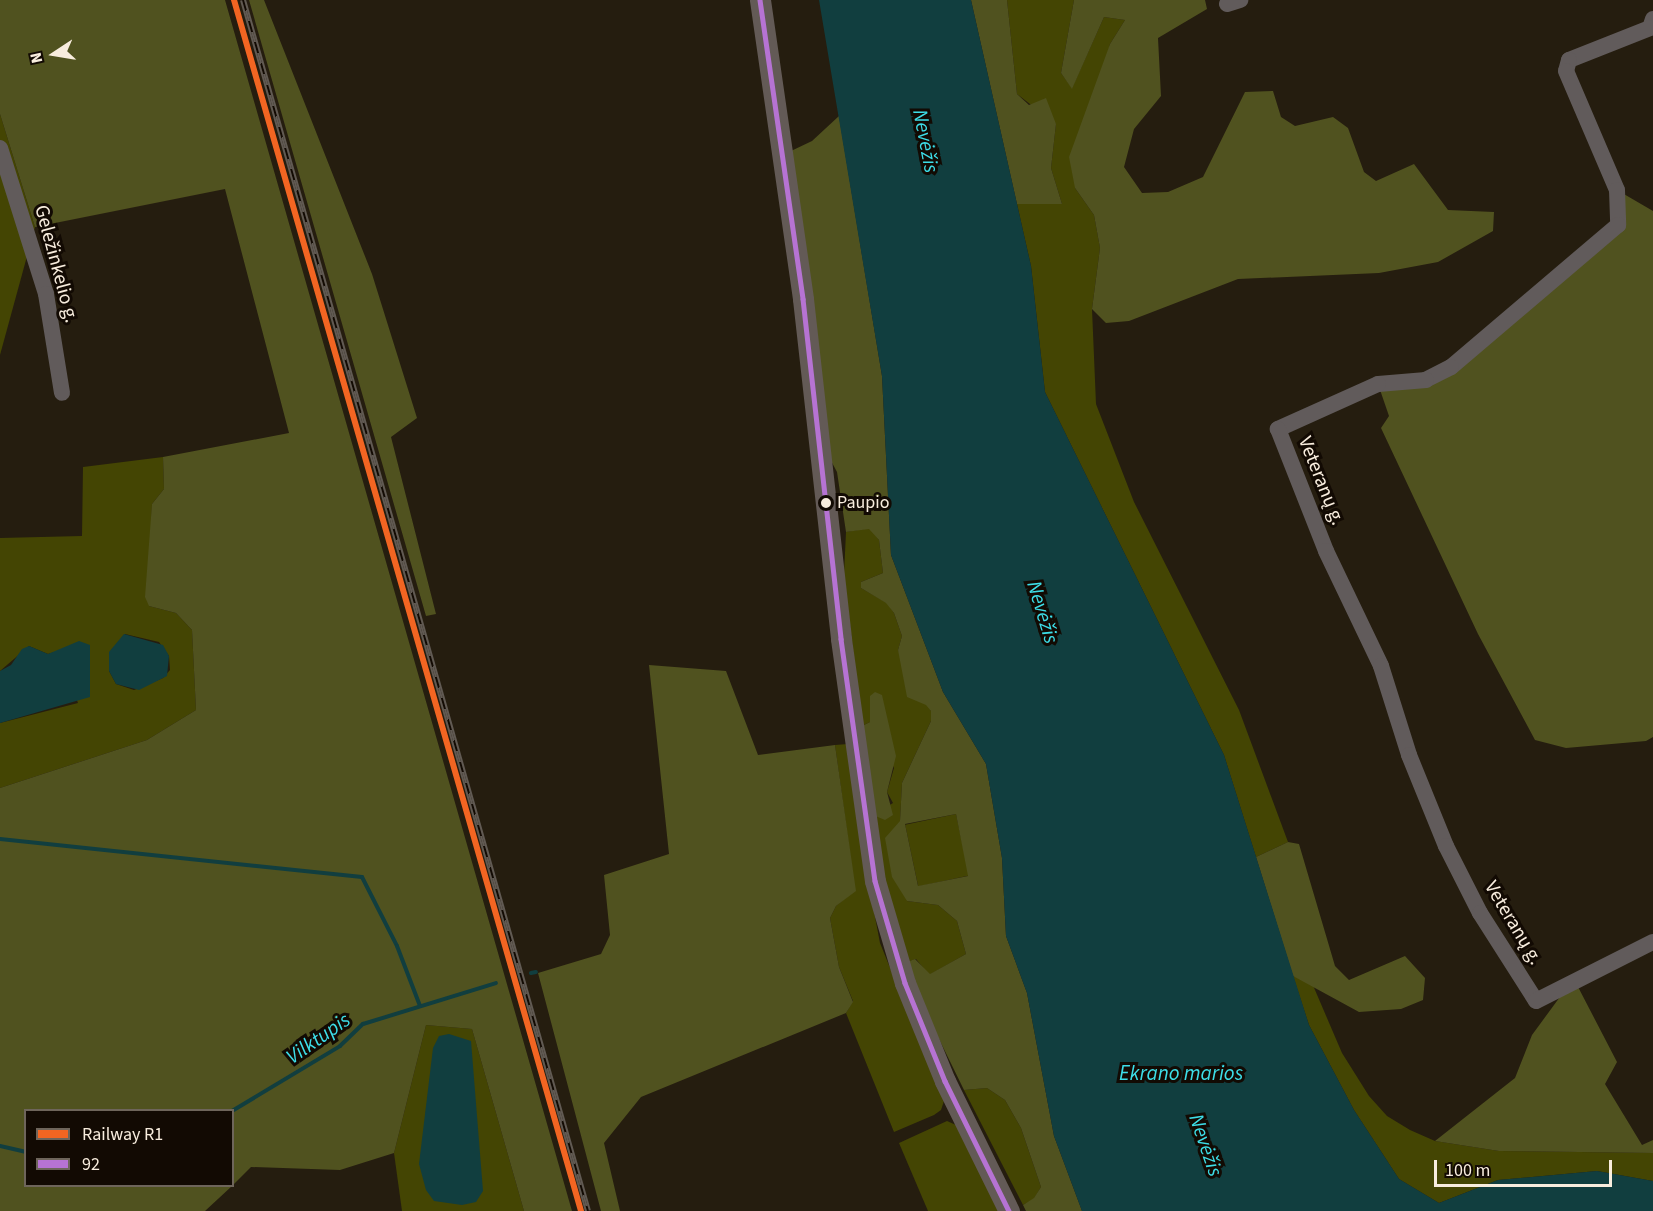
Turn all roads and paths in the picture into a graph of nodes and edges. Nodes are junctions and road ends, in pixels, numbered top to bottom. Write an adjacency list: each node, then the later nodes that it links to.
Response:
1 (760, 0): 6 (main road)
2 (1652, 28): 5 (street, Veteranų g.)
3 (0, 148): 4 (street, Geležinkelio g.)
4 (62, 393)
5 (1653, 942)
6 (1009, 1211)

